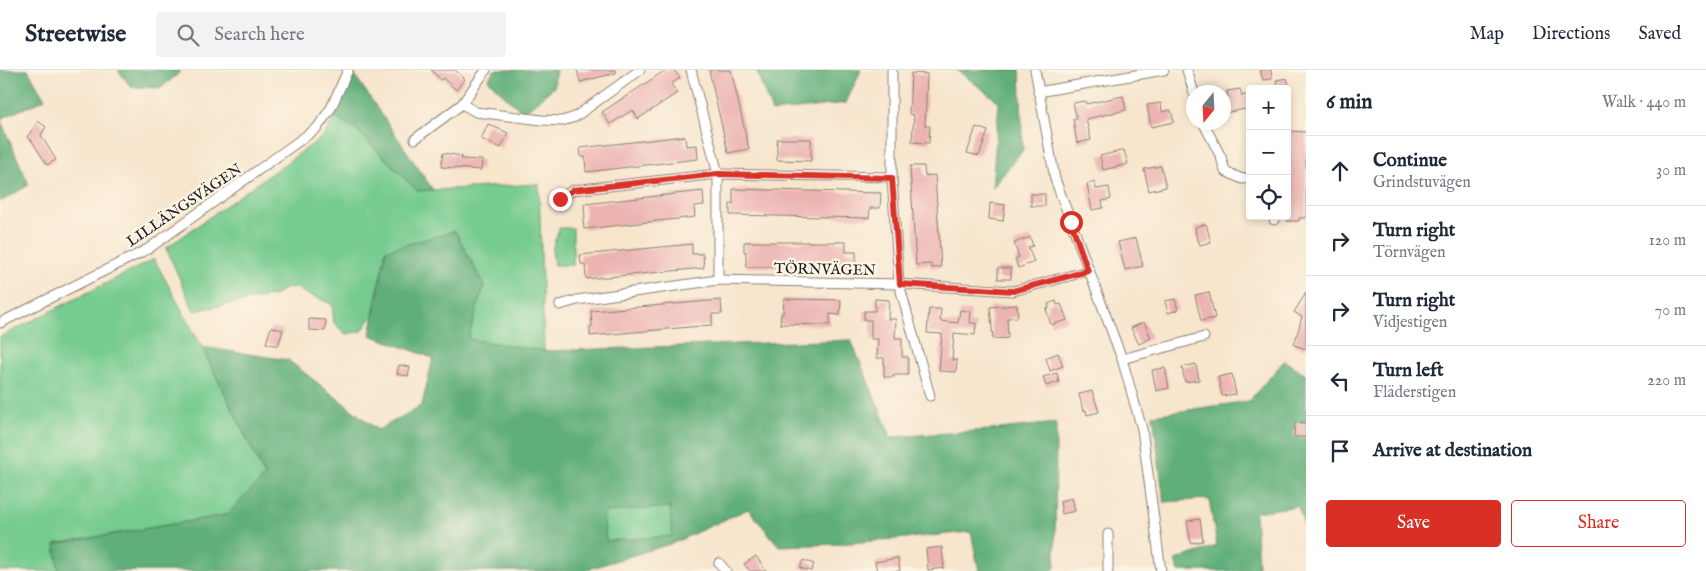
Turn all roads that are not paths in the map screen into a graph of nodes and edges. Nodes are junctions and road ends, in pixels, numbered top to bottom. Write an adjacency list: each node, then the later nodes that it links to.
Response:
1 (348, 70): 22 (street, LILLÄNGSVÄGEN)
2 (486, 70): 11 (street)
3 (640, 70): 11 (street)
4 (691, 70): 14 (street)
5 (892, 70): 15 (street)
6 (1035, 70): 10 (street)
7 (1164, 70): 10 (street)
8 (1187, 70): 9 (street)
9 (1192, 85)
10 (1038, 92): 18 (street)
11 (462, 104): 13 (street)
12 (1207, 130): 16 (street)
13 (415, 138)
14 (718, 174): 15 (street); 17 (street); 19 (street)
15 (892, 178): 20 (street)
16 (1246, 178)
17 (560, 199)
18 (1088, 271): 20 (street, TÖRNVÄGEN); 24 (street)
19 (718, 280): 20 (street, TÖRNVÄGEN); 21 (street, TÖRNVÄGEN)
20 (900, 284): 25 (street)
21 (560, 306)
22 (0, 323)
23 (1204, 337): 24 (street)
24 (1122, 359): 30 (street)
25 (930, 396)
26 (1108, 534): 29 (street)
27 (719, 563): 28 (street)
28 (726, 571)
29 (1108, 571)
30 (1161, 571)

